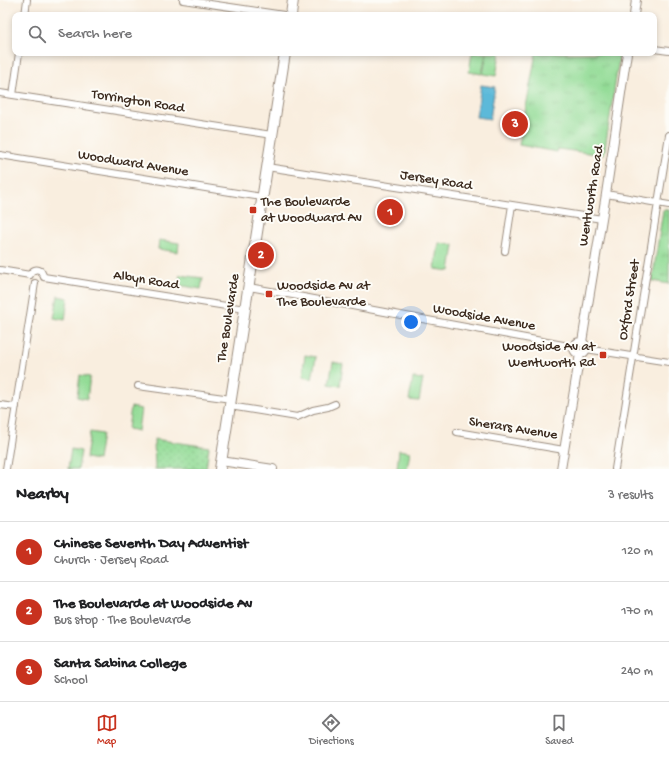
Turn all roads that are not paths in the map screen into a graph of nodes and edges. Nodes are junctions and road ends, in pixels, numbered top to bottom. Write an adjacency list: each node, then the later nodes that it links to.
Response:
1 (27, 0): 5 (street)
2 (183, 0): 6 (street)
3 (293, 0): 7 (main road)
4 (636, 0): 8 (street)
5 (25, 12)
6 (264, 12)
7 (291, 12)
8 (634, 12)
9 (657, 49): 10 (street)
10 (669, 51)
11 (19, 56): 15 (street)
12 (285, 56): 16 (main road, The Boulevarde)
13 (628, 56): 20 (street, Wentworth Road)
14 (0, 93): 15 (street, Torrington Road)
15 (13, 95): 16 (street, Torrington Road)
16 (272, 135): 19 (main road, The Boulevarde)
17 (669, 135): 22 (street, Oxford Street)
18 (0, 155): 21 (street, Woodward Avenue)
19 (267, 167): 21 (main road, The Boulevarde); 23 (street, Jersey Road)
20 (606, 194): 22 (street); 25 (street, Wentworth Road)
21 (262, 197): 31 (main road, The Boulevarde)
22 (658, 204): 24 (street); 35 (street, Oxford Street)
23 (512, 205): 25 (street, Jersey Road); 26 (street)
24 (669, 205)
25 (602, 219): 34 (street, Wentworth Road)
26 (505, 251)
27 (0, 270): 28 (street)
28 (30, 275): 29 (street); 30 (street)
29 (44, 278): 30 (street); 32 (street, Albyn Road)
30 (35, 284): 41 (street)
31 (249, 287): 32 (main road, The Boulevarde); 33 (street, Woodside Avenue)
32 (245, 309): 38 (main road, The Boulevarde)
33 (574, 347): 34 (street)
34 (583, 348): 35 (street); 43 (street, Wentworth Road)
35 (634, 356): 36 (street); 48 (street, Oxford Street)
36 (669, 362)
37 (138, 386): 38 (street)
38 (230, 402): 39 (street); 44 (main road, The Boulevarde)
39 (335, 404)
40 (0, 405): 41 (street)
41 (16, 407): 45 (street)
42 (457, 432): 43 (street, Sherars Avenue)
43 (564, 450): 47 (street, Wentworth Road)
44 (221, 465): 46 (street)
45 (6, 469)
46 (273, 469)
47 (561, 469)
48 (615, 469)

